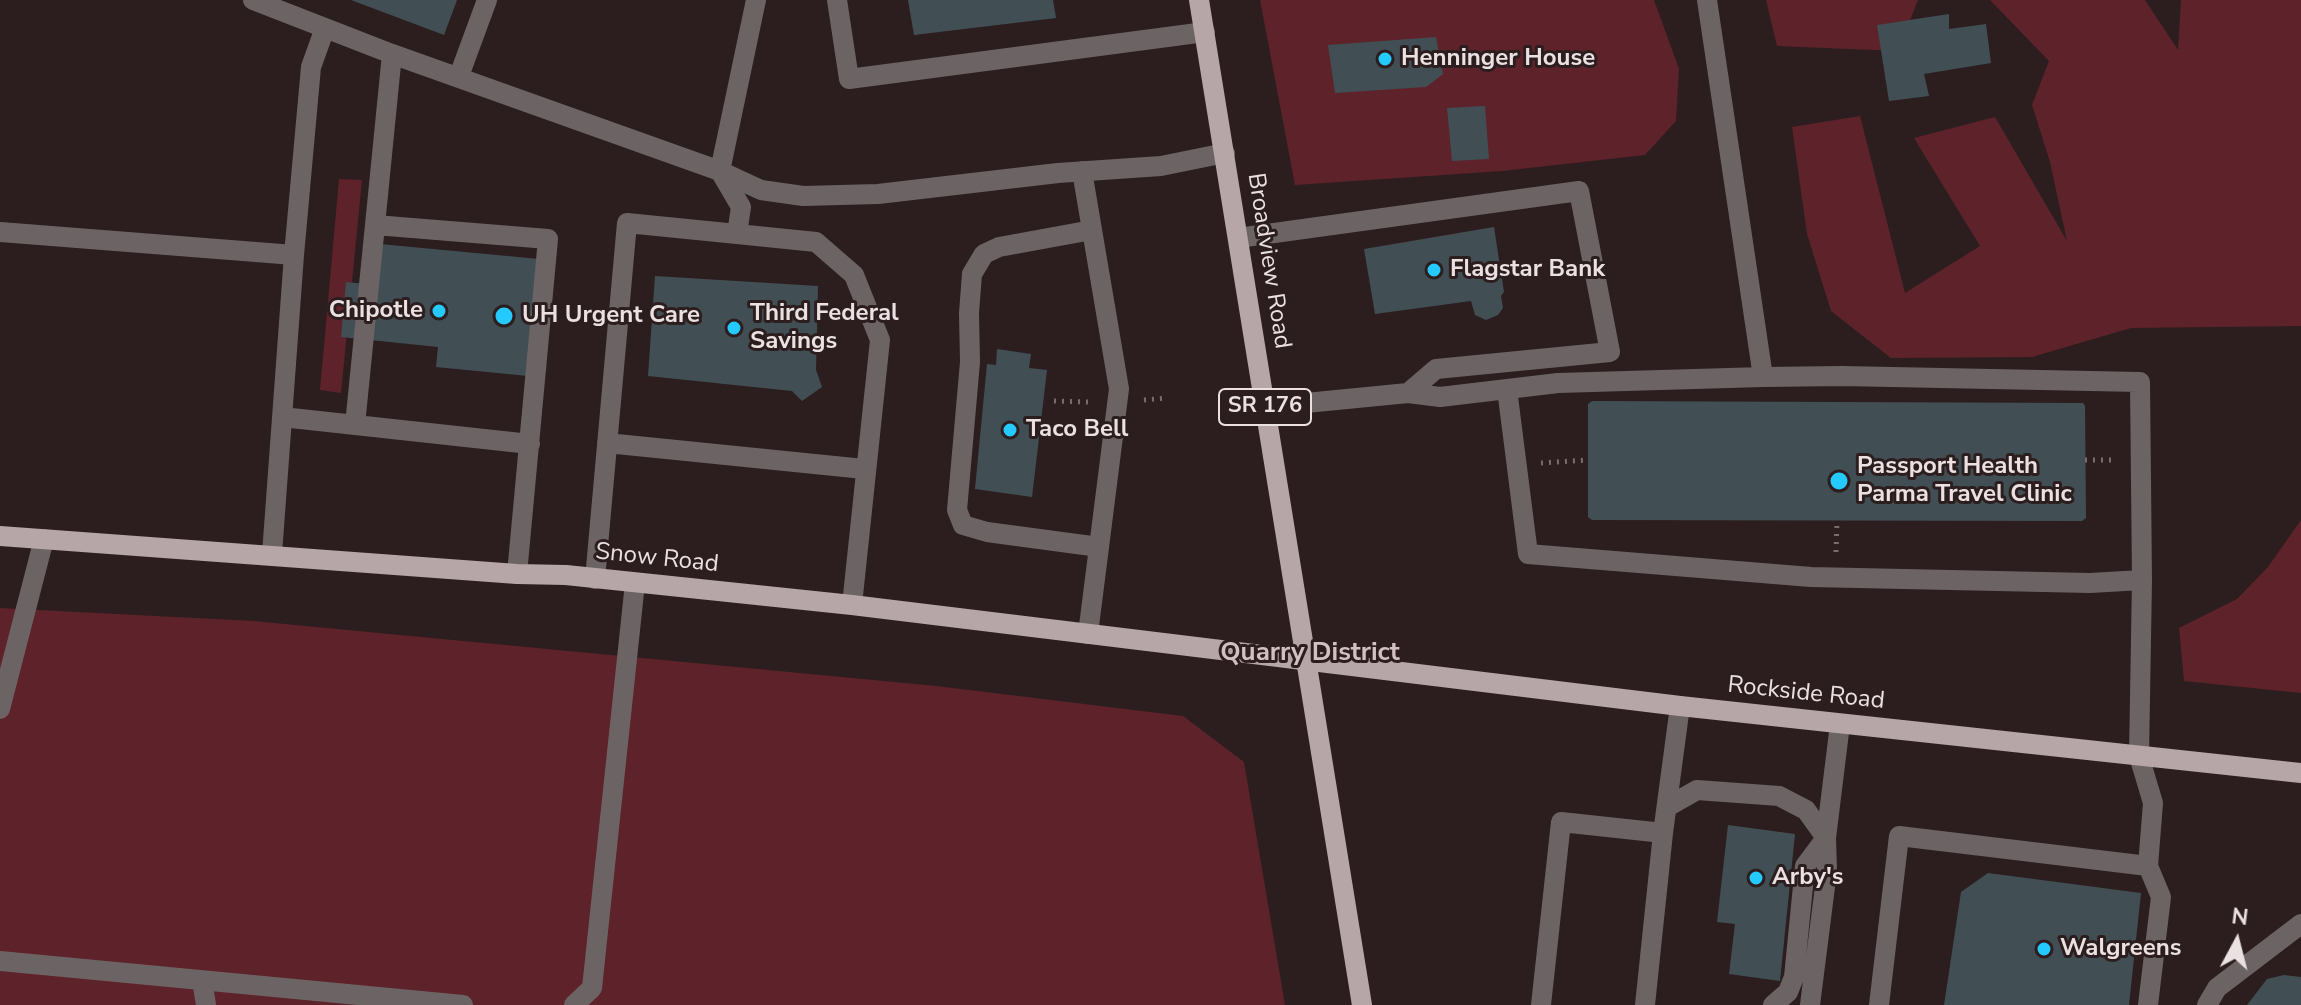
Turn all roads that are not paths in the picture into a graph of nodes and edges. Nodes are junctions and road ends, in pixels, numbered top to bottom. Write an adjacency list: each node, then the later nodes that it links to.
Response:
1 (253, 0): 7 (lane)
2 (487, 0): 10 (lane)
3 (756, 0): 12 (lane)
4 (837, 0): 8 (lane)
5 (1199, 0): 8 (main road, Broadview Road / SR 176)
6 (1707, 0): 20 (lane)
7 (325, 28): 9 (lane); 19 (lane)
8 (1205, 32): 11 (main road, Broadview Road / SR 176)
9 (392, 54): 10 (lane); 14 (lane)
10 (459, 76): 12 (lane)
11 (1225, 153): 13 (lane); 18 (main road, Broadview Road / SR 176)
12 (720, 171): 13 (lane); 17 (lane)
13 (1082, 171): 15 (lane)
14 (375, 225): 25 (lane); 27 (lane)
15 (1092, 230): 31 (lane); 31 (lane)
16 (0, 232): 19 (lane)
17 (737, 234): 26 (lane); 28 (lane)
18 (1238, 238): 22 (lane); 23 (main road, Broadview Road / SR 176)
19 (294, 255): 24 (lane)
20 (1763, 377): 21 (lane); 35 (lane)
21 (1507, 389): 22 (lane); 35 (lane)
22 (1408, 393): 23 (lane)
23 (1265, 407): 39 (main road, Broadview Road / SR 176)
24 (282, 417): 25 (lane); 32 (lane)
25 (355, 425): 27 (lane)
26 (607, 443): 28 (lane); 34 (lane)
27 (530, 444): 33 (lane)
28 (864, 469): 37 (lane)
29 (0, 536): 30 (main road, Snow Road)
30 (44, 539): 32 (main road, Snow Road); 41 (lane)
31 (1099, 547): 38 (lane)
32 (272, 554): 33 (main road, Snow Road)
33 (517, 574): 34 (main road, Snow Road)
34 (595, 579): 36 (main road, Snow Road)
35 (2142, 580): 43 (lane)
36 (635, 583): 37 (main road, Snow Road); 54 (lane)
37 (852, 605): 38 (main road, Snow Road)
38 (1088, 634): 39 (main road, Snow Road)
39 (1306, 662): 40 (main road, Rockside Road); 55 (main road, Broadview Road / SR 176)
40 (1680, 706): 42 (main road, Rockside Road); 45 (lane)
41 (0, 709)
42 (1840, 724): 43 (main road, Rockside Road); 47 (lane)
43 (2139, 756): 44 (main road, Rockside Road); 48 (lane)
44 (2301, 773)
45 (1667, 807): 46 (lane); 47 (lane)
46 (1663, 833): 56 (lane); 57 (lane)
47 (1826, 838): 58 (lane); 59 (lane)
48 (2148, 866): 60 (lane); 61 (lane)
49 (2301, 924): 62 (lane)
50 (0, 961): 51 (lane)
51 (202, 980): 52 (lane); 53 (lane)
52 (206, 1005)
53 (463, 1005)
54 (574, 1005)
55 (1362, 1005)
56 (1541, 1005)
57 (1647, 1005)
58 (1773, 1005)
59 (1810, 1005)
60 (1879, 1005)
61 (2148, 1005)
62 (2207, 1005)

